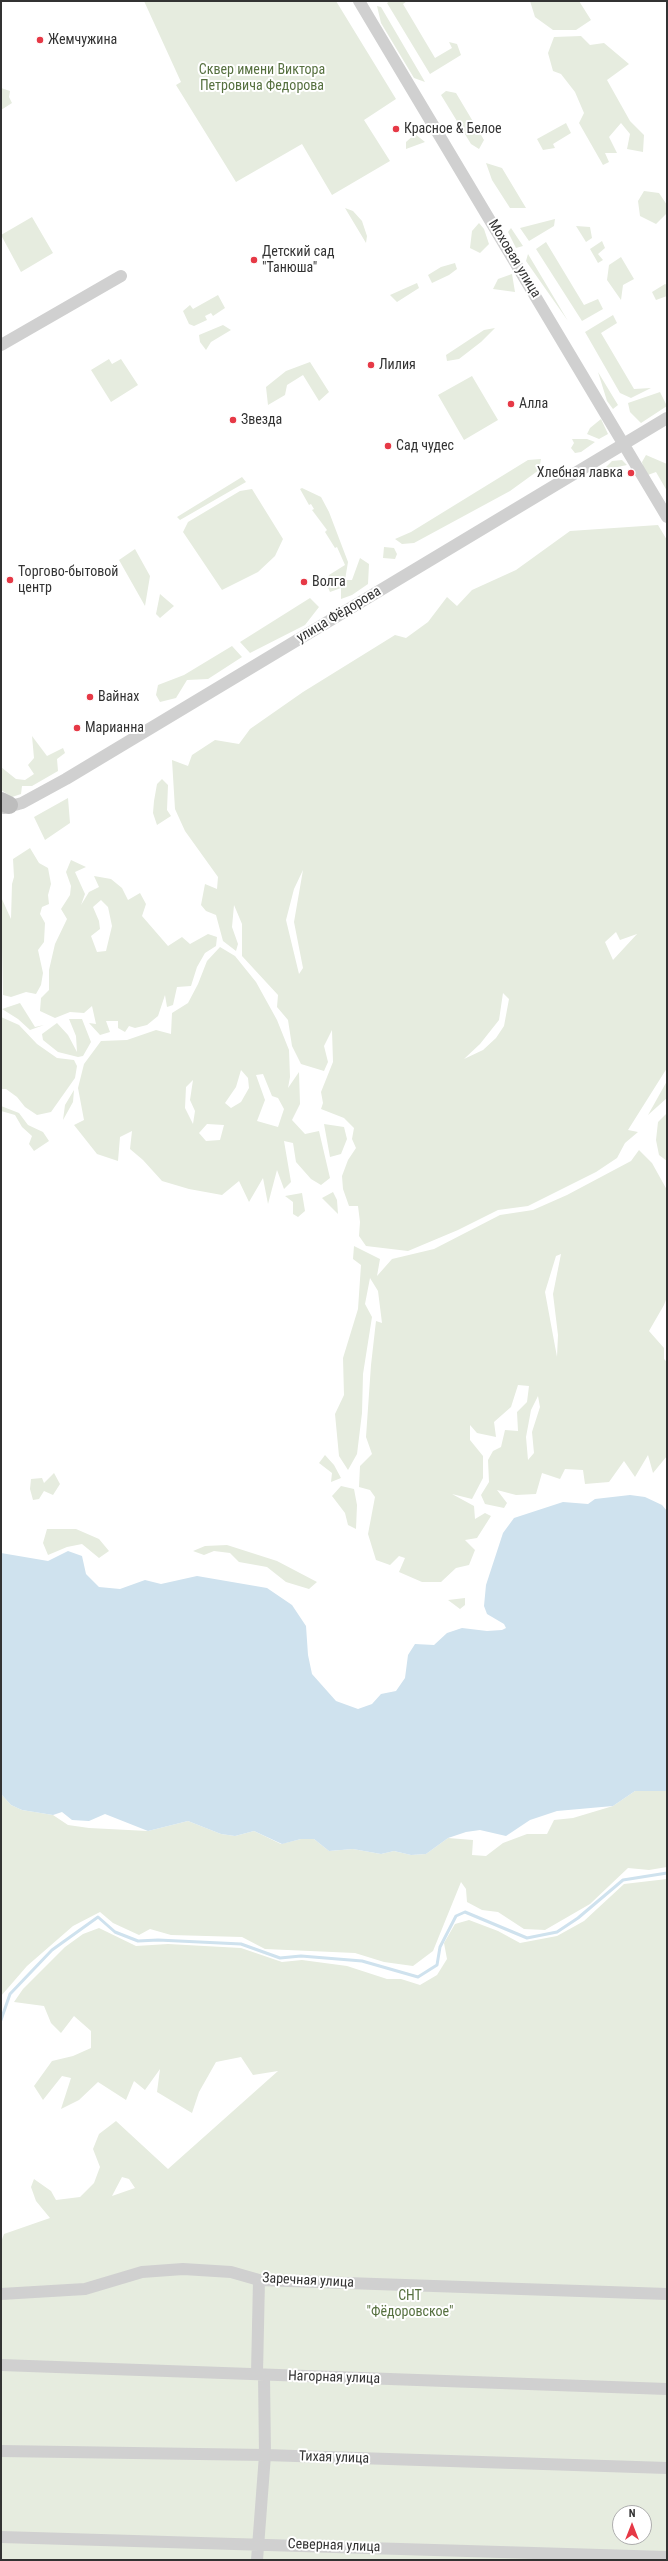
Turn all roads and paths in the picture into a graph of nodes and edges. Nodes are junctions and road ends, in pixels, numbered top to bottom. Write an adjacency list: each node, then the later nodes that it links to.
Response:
1 (359, 1): 5 (street, Моховая улица)
2 (121, 276): 3 (street)
3 (1, 345)
4 (667, 418): 5 (street, улица Фёдорова)
5 (623, 444): 6 (street, Моховая улица); 7 (street, улица Фёдорова)
6 (667, 517)
7 (4, 805)
8 (259, 2280): 9 (street, Заречная улица); 10 (street, Заречная улица); 12 (street)
9 (1, 2294)
10 (667, 2294)
11 (1, 2365): 12 (street, Нагорная улица)
12 (260, 2374): 13 (street, Нагорная улица); 15 (street)
13 (667, 2389)
14 (1, 2451): 15 (street, Тихая улица)
15 (265, 2455): 16 (street, Тихая улица); 18 (street)
16 (667, 2468)
17 (1, 2537): 18 (street, Северная улица)
18 (258, 2544): 19 (street, Северная улица); 20 (street)
19 (667, 2557)
20 (257, 2560)

